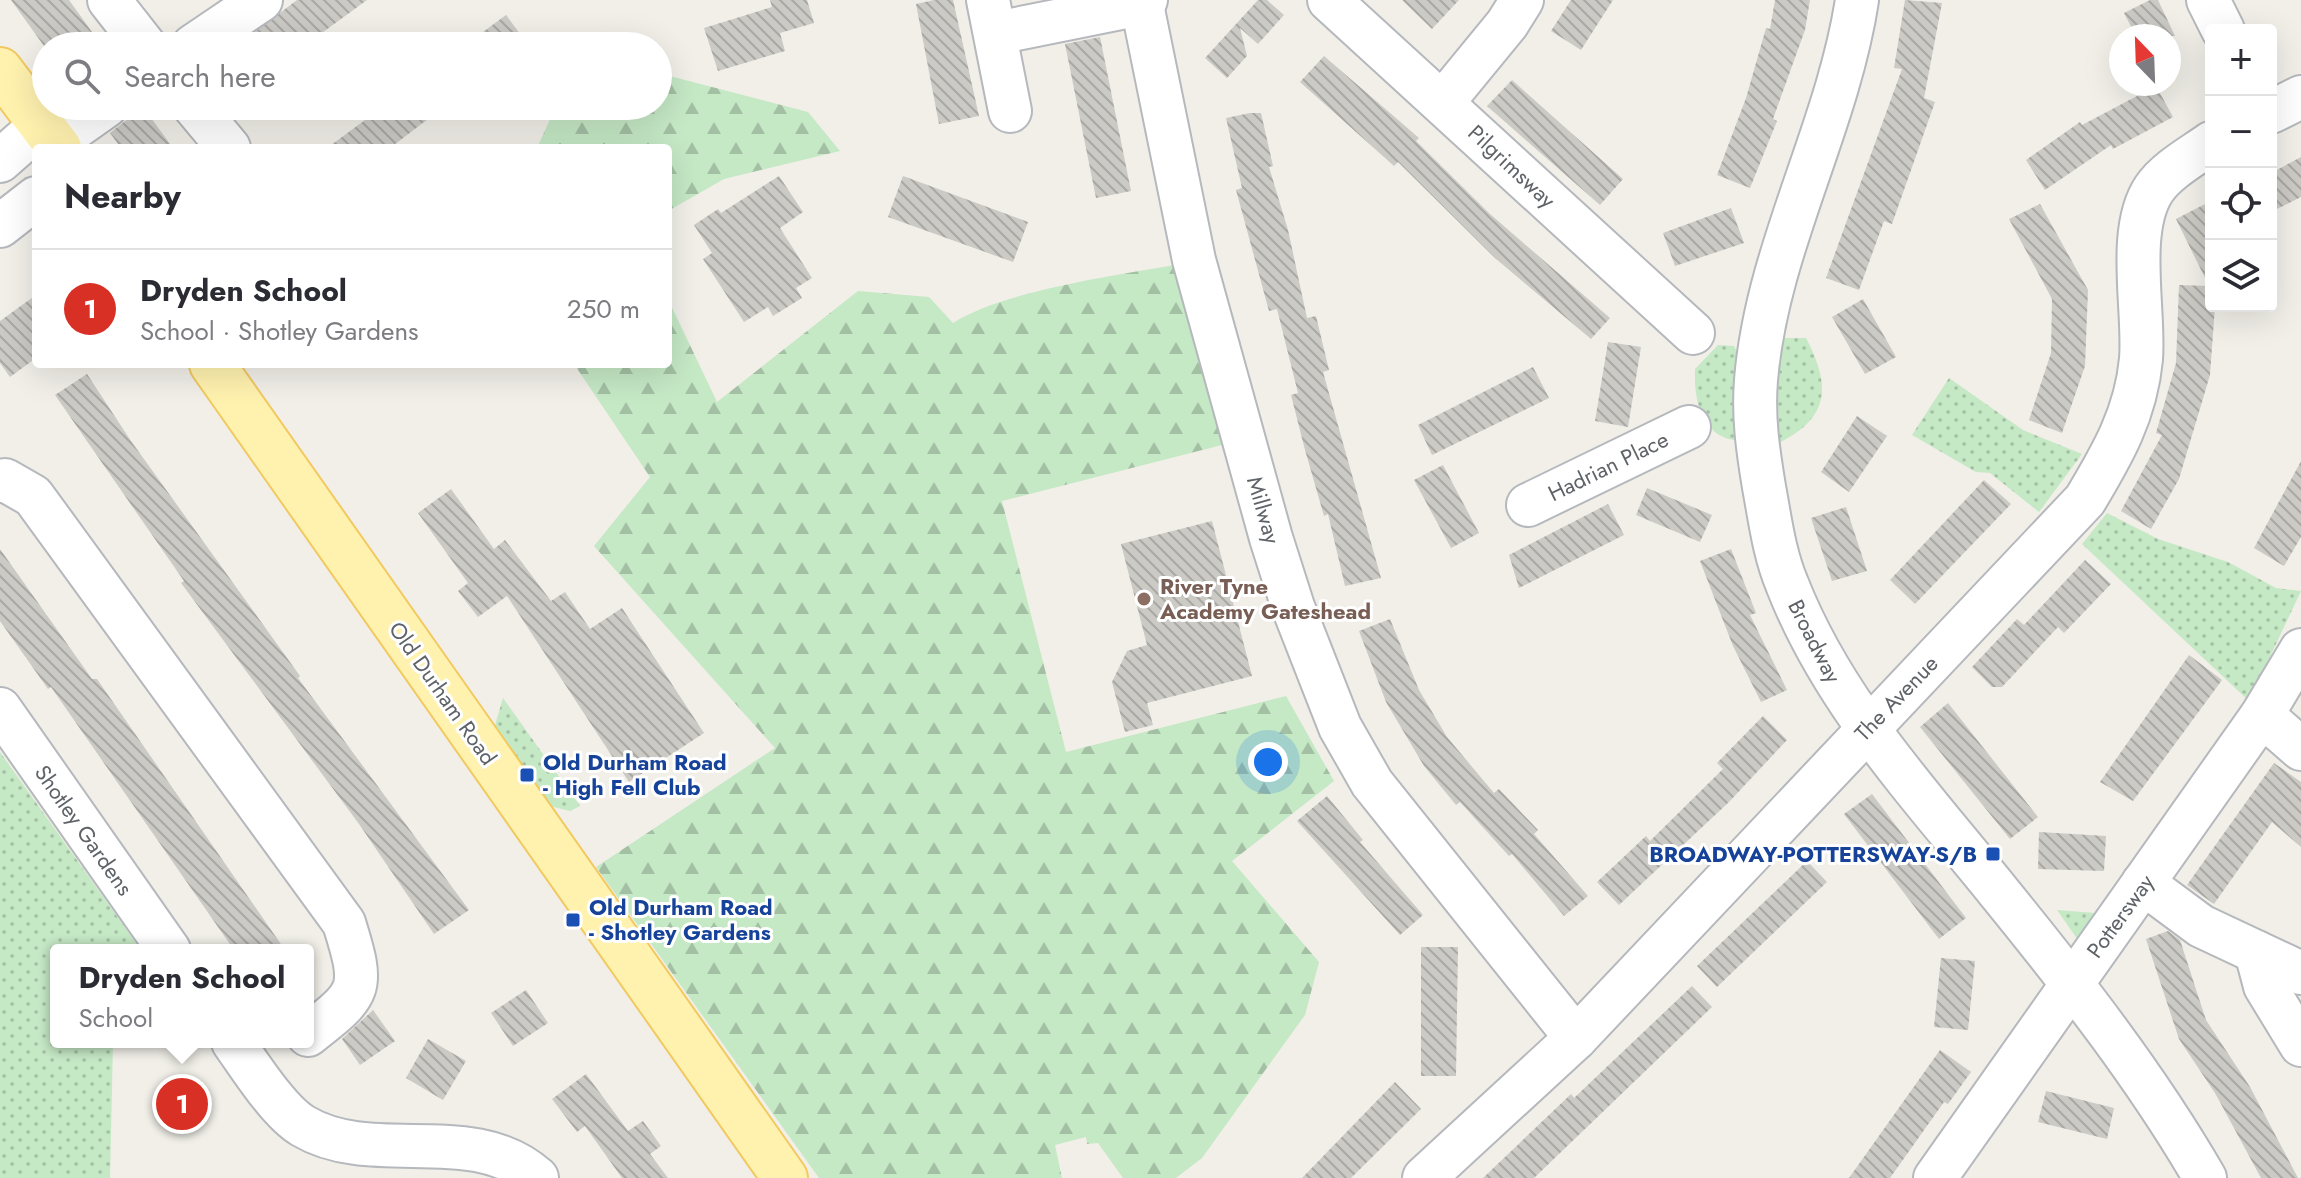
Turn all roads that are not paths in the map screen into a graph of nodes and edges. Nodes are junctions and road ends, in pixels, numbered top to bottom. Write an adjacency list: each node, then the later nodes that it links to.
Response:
1 (109, 0): 10 (street)
2 (261, 0): 11 (street)
3 (1329, 0): 16 (street, Pilgrimsway)
4 (1522, 0): 16 (street)
5 (1857, 0): 38 (street, Broadway)
6 (2208, 0): 9 (street)
7 (1143, 1): 8 (street); 46 (street, Millway)
8 (992, 17): 18 (street)
9 (2220, 24)
10 (134, 32)
11 (214, 32)
12 (0, 70): 19 (main road)
13 (2277, 75): 14 (street)
14 (2301, 83)
15 (2301, 97): 17 (street)
16 (1443, 102): 30 (street, Pilgrimsway)
17 (2277, 109)
18 (1010, 111)
19 (32, 112)
20 (38, 120): 23 (main road)
21 (82, 120): 23 (street)
22 (206, 120): 24 (street)
23 (52, 138)
24 (226, 144)
25 (32, 147): 27 (street)
26 (2205, 148): 38 (street, The Avenue)
27 (0, 161)
28 (32, 201): 29 (street)
29 (0, 226)
30 (1693, 333)
31 (215, 368): 52 (main road, Old Durham Road)
32 (1689, 427): 34 (street, Hadrian Place)
33 (0, 481): 45 (street)
34 (1528, 505)
35 (2301, 650): 37 (street, Pottersway)
36 (0, 709): 41 (street, Shotley Gardens)
37 (2262, 715): 39 (street); 40 (street, Pottersway)
38 (1867, 729): 44 (street, Broadway); 46 (street, The Avenue)
39 (2301, 749)
40 (2143, 883): 42 (street); 44 (street, Pottersway)
41 (165, 944)
42 (2256, 952): 43 (street); 47 (street)
43 (2301, 973)
44 (2072, 983): 54 (street, Pottersway); 55 (street, Broadway)
45 (314, 1030)
46 (1576, 1038): 53 (street, The Avenue)
47 (2301, 1045)
48 (237, 1048): 50 (street)
49 (292, 1048): 50 (street)
50 (257, 1076): 51 (street)
51 (537, 1178)
52 (785, 1178)
53 (1424, 1178)
54 (1935, 1178)
55 (2205, 1178)

